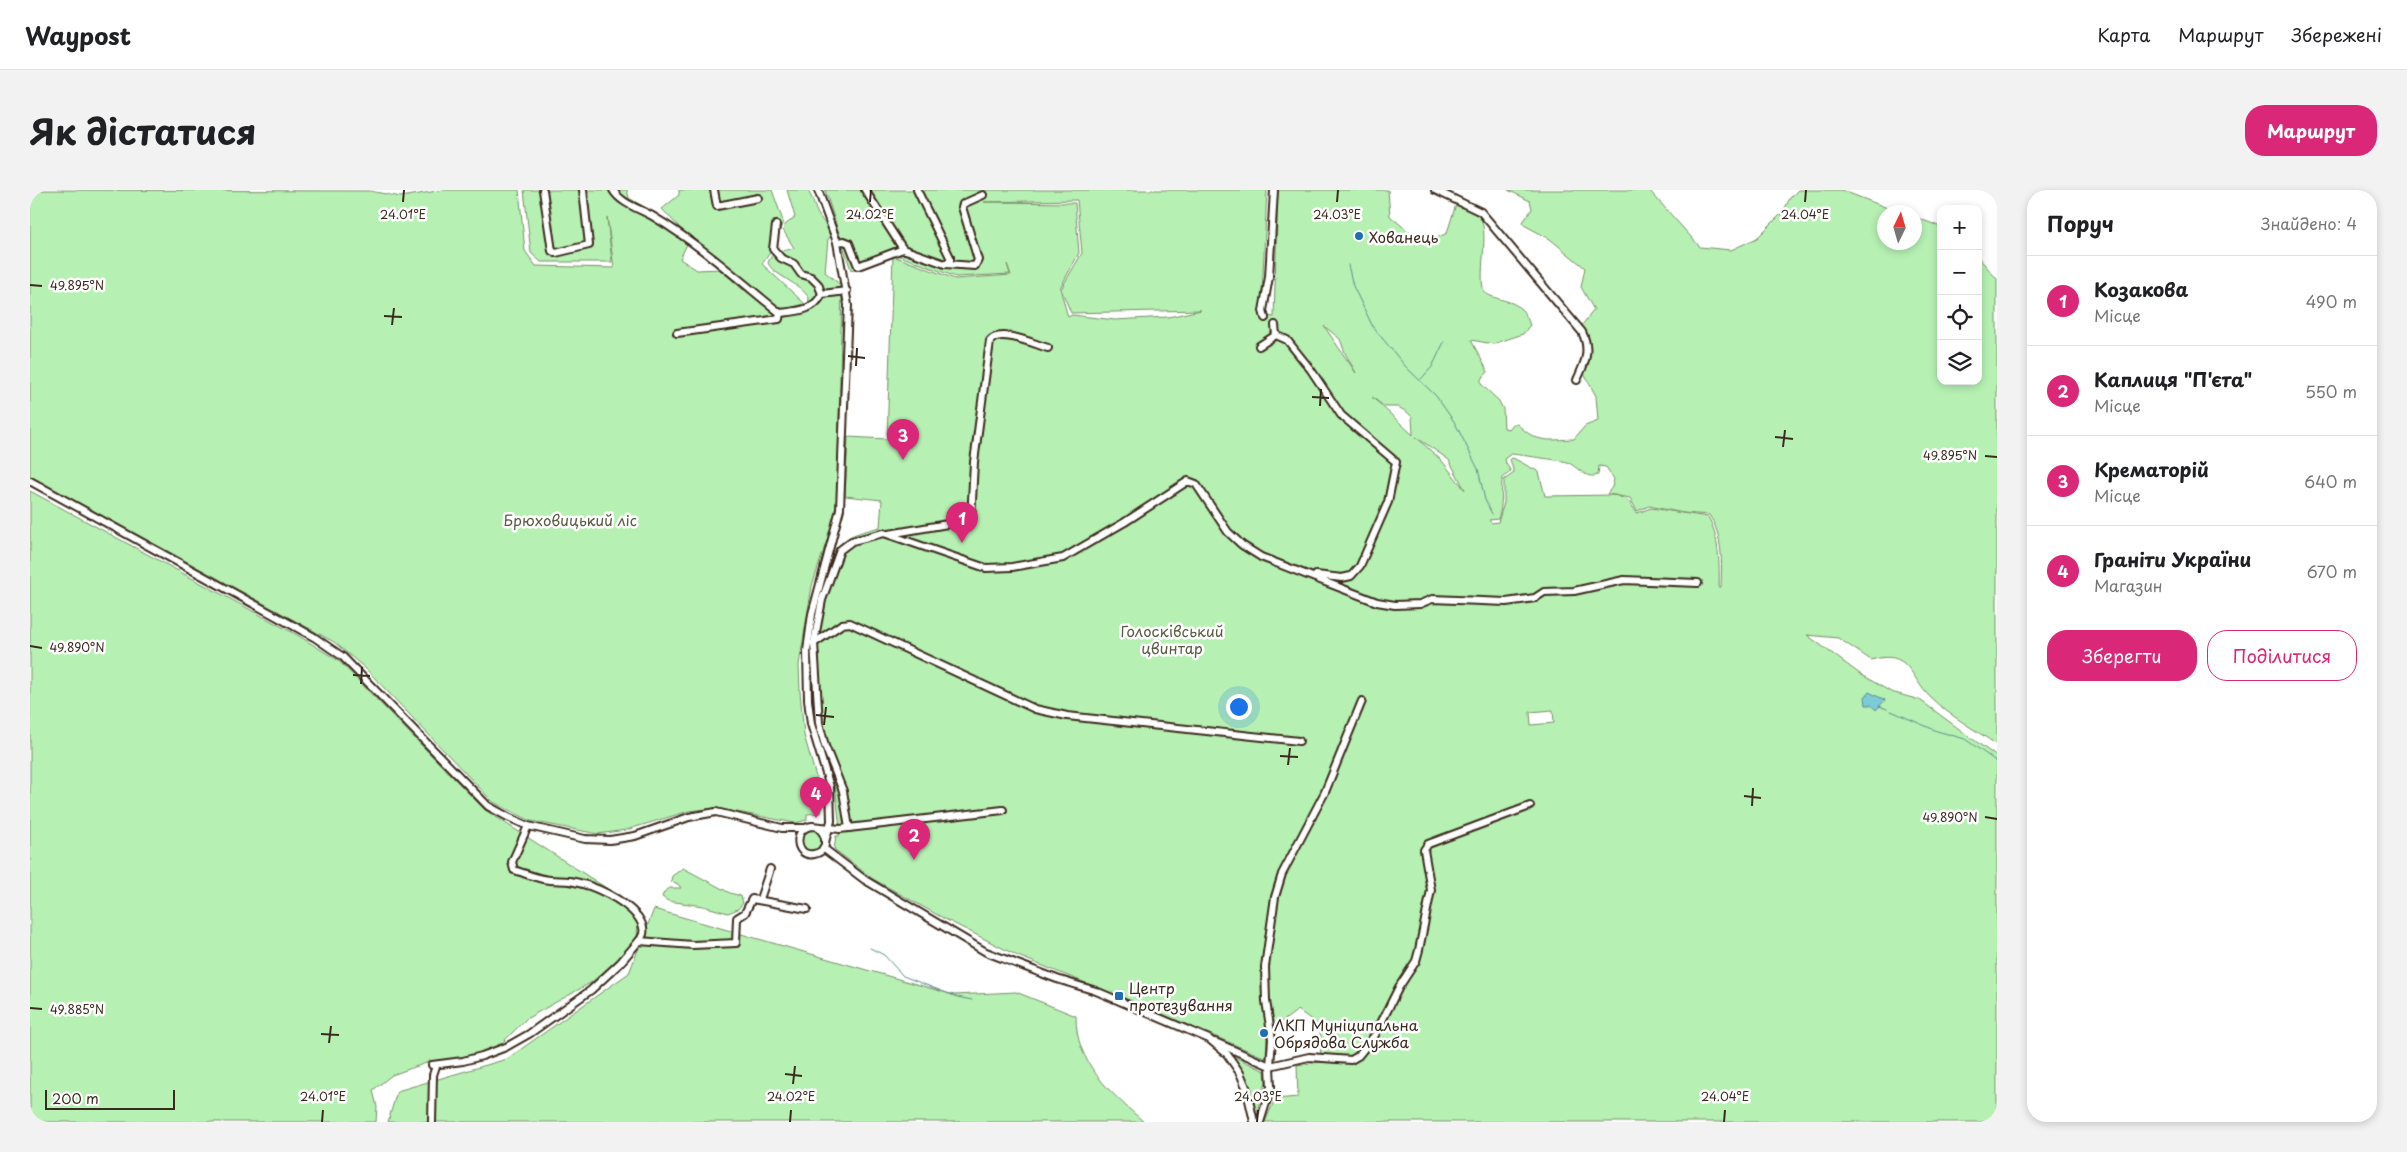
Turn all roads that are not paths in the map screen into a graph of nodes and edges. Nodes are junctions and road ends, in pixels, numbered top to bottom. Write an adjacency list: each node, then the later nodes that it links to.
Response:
1 (543, 190): 2 (street)
2 (583, 190)
3 (614, 190): 18 (street)
4 (714, 190): 11 (street)
5 (818, 190): 13 (street)
6 (865, 190): 14 (street)
7 (917, 190): 15 (street)
8 (1274, 190): 19 (street)
9 (1435, 190): 25 (street)
10 (983, 195): 15 (street)
11 (758, 198)
12 (776, 225): 17 (street)
13 (837, 242): 14 (street); 16 (street)
14 (903, 249): 15 (street)
15 (945, 264)
16 (847, 291): 17 (street); 39 (street)
17 (822, 294): 18 (street)
18 (780, 313): 21 (street)
19 (1265, 318)
20 (1275, 325): 22 (street)
21 (677, 333)
22 (1276, 335): 23 (street); 28 (street)
23 (1259, 346)
24 (1048, 348): 27 (street)
25 (1577, 380)
26 (30, 481): 35 (street)
27 (888, 534): 28 (street); 30 (street)
28 (1300, 572): 29 (street)
29 (1698, 583)
30 (814, 643): 32 (street); 40 (street)
31 (1362, 701): 48 (street)
32 (1299, 741)
33 (1530, 806): 48 (street)
34 (1003, 810): 40 (street)
35 (528, 826): 37 (street); 46 (street)
36 (817, 827): 38 (street); 39 (street); 42 (street)
37 (782, 828): 38 (street); 41 (street)
38 (804, 828): 41 (street)
39 (829, 828): 40 (street); 42 (street)
40 (849, 828)
41 (798, 844): 42 (street)
42 (824, 845): 47 (street)
43 (770, 869): 44 (street)
44 (760, 899): 45 (street); 46 (street)
45 (807, 908)
46 (639, 941): 49 (street)
47 (1209, 1039): 48 (street); 50 (street)
48 (1270, 1066): 51 (street)
49 (432, 1122)
50 (1254, 1122)
51 (1260, 1122)

